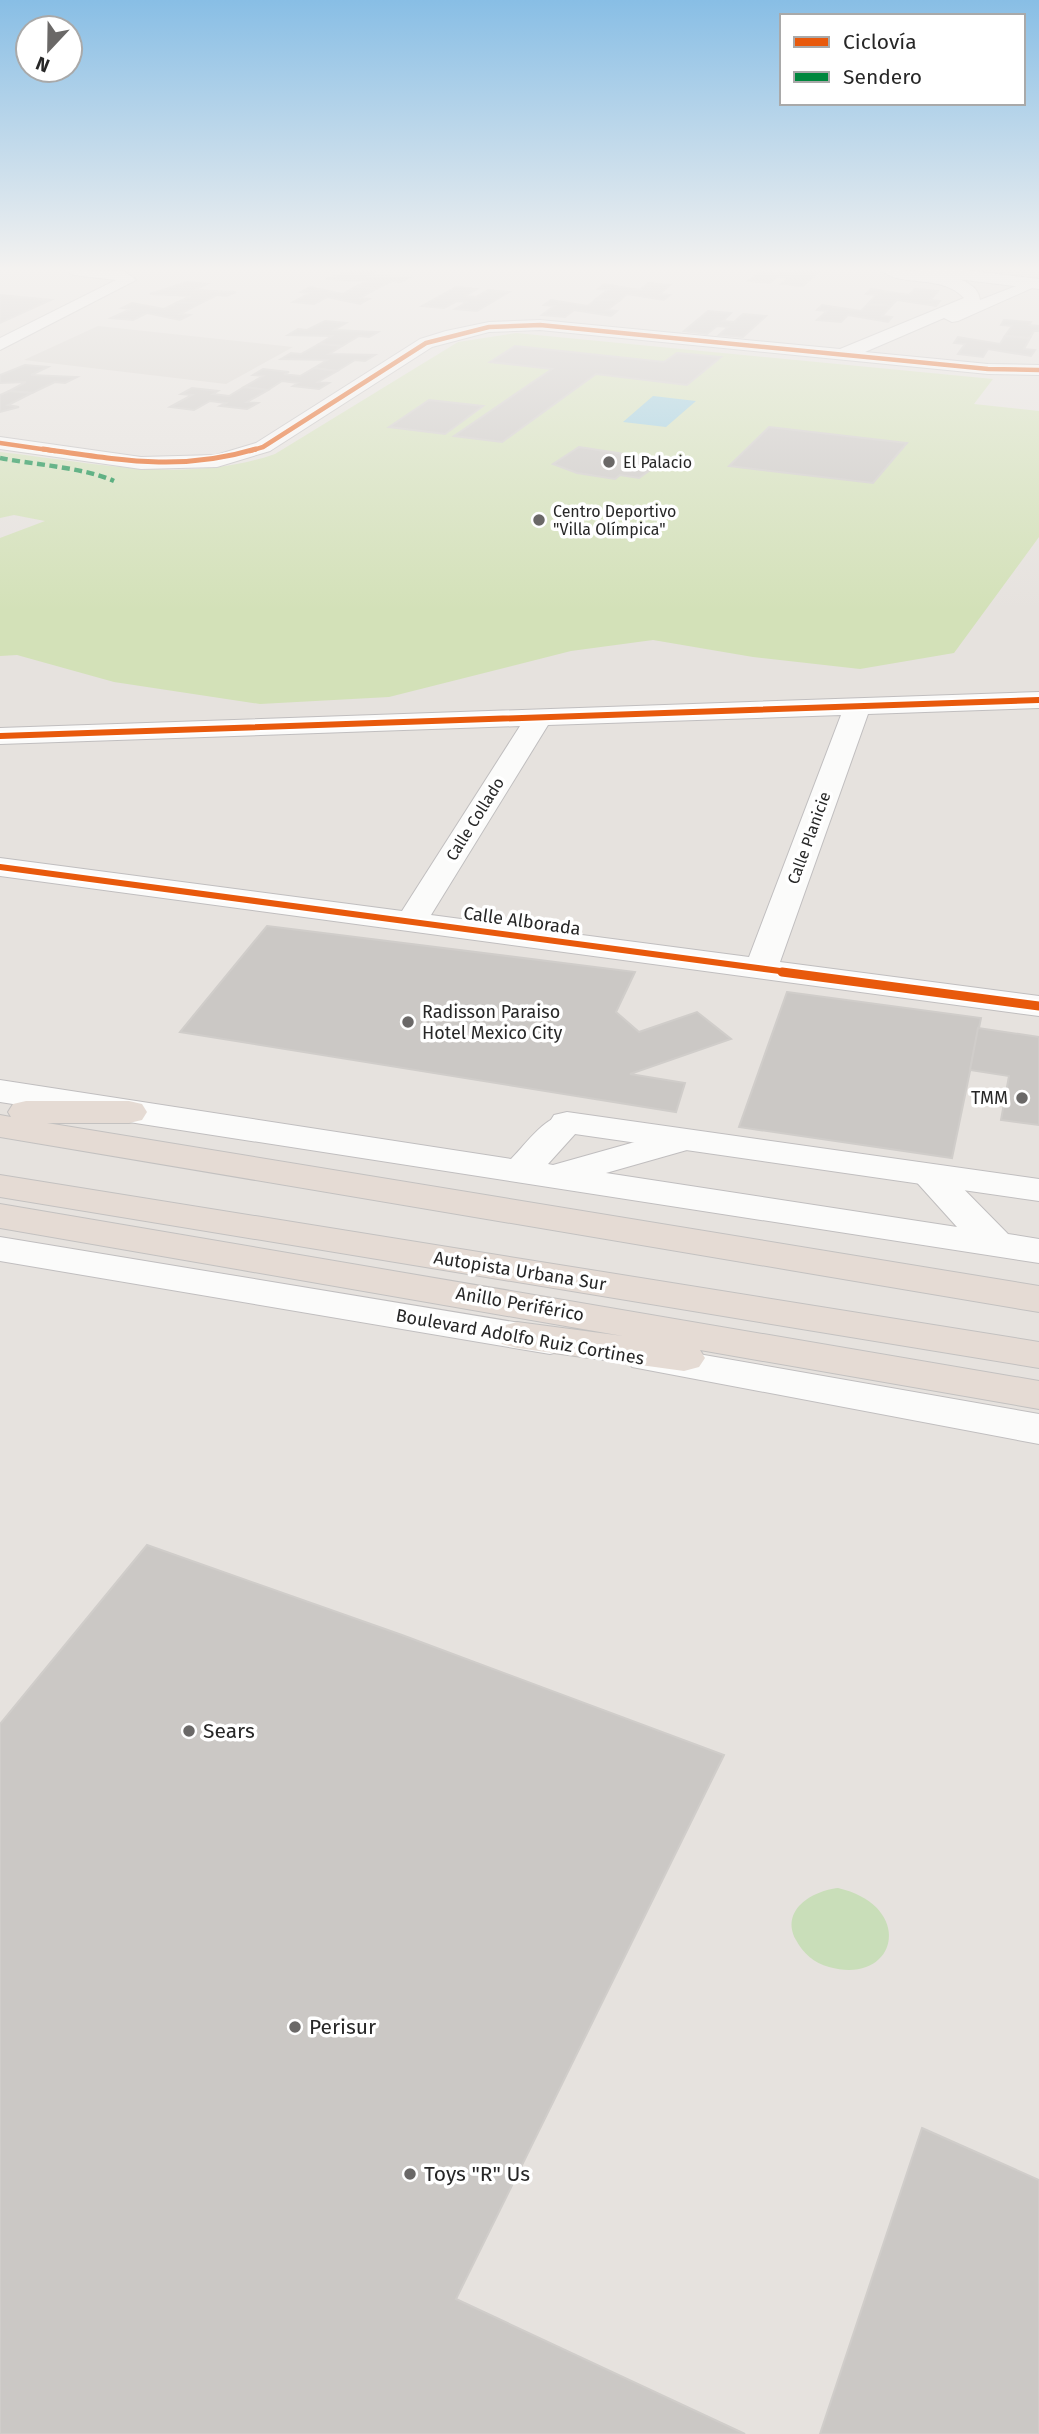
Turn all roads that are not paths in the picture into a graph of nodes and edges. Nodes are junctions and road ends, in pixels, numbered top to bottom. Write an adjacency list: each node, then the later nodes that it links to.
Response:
1 (362, 384): 2 (street)
2 (0, 443)
3 (1039, 700): 4 (street)
4 (857, 707): 5 (street); 9 (street, Calle Planicie)
5 (540, 716): 6 (street); 8 (street, Calle Collado)
6 (0, 736)
7 (0, 867): 8 (street, Calle Alborada)
8 (411, 922): 9 (street, Calle Alborada)
9 (761, 969): 10 (street, Calle Alborada)
10 (1039, 1006)
11 (0, 1091): 13 (street)
12 (0, 1110): 13 (highway)
13 (129, 1112): 17 (street)
14 (0, 1126): 25 (highway)
15 (681, 1140): 17 (street); 17 (street); 18 (street)
16 (0, 1164): 26 (highway, Autopista Urbana Sur)
17 (534, 1175): 22 (street)
18 (930, 1176): 20 (street); 22 (street)
19 (0, 1186): 28 (highway, Autopista Urbana Sur)
20 (1039, 1190)
21 (0, 1216): 29 (highway, Anillo Periférico)
22 (996, 1245): 24 (street)
23 (0, 1249): 27 (street, Boulevard Adolfo Ruiz Cortines)
24 (1039, 1251)
25 (1039, 1299)
26 (1039, 1332)
27 (517, 1335): 30 (highway); 31 (street, Boulevard Adolfo Ruiz Cortines)
28 (1039, 1355)
29 (1039, 1395)
30 (1039, 1408)
31 (1039, 1429)

